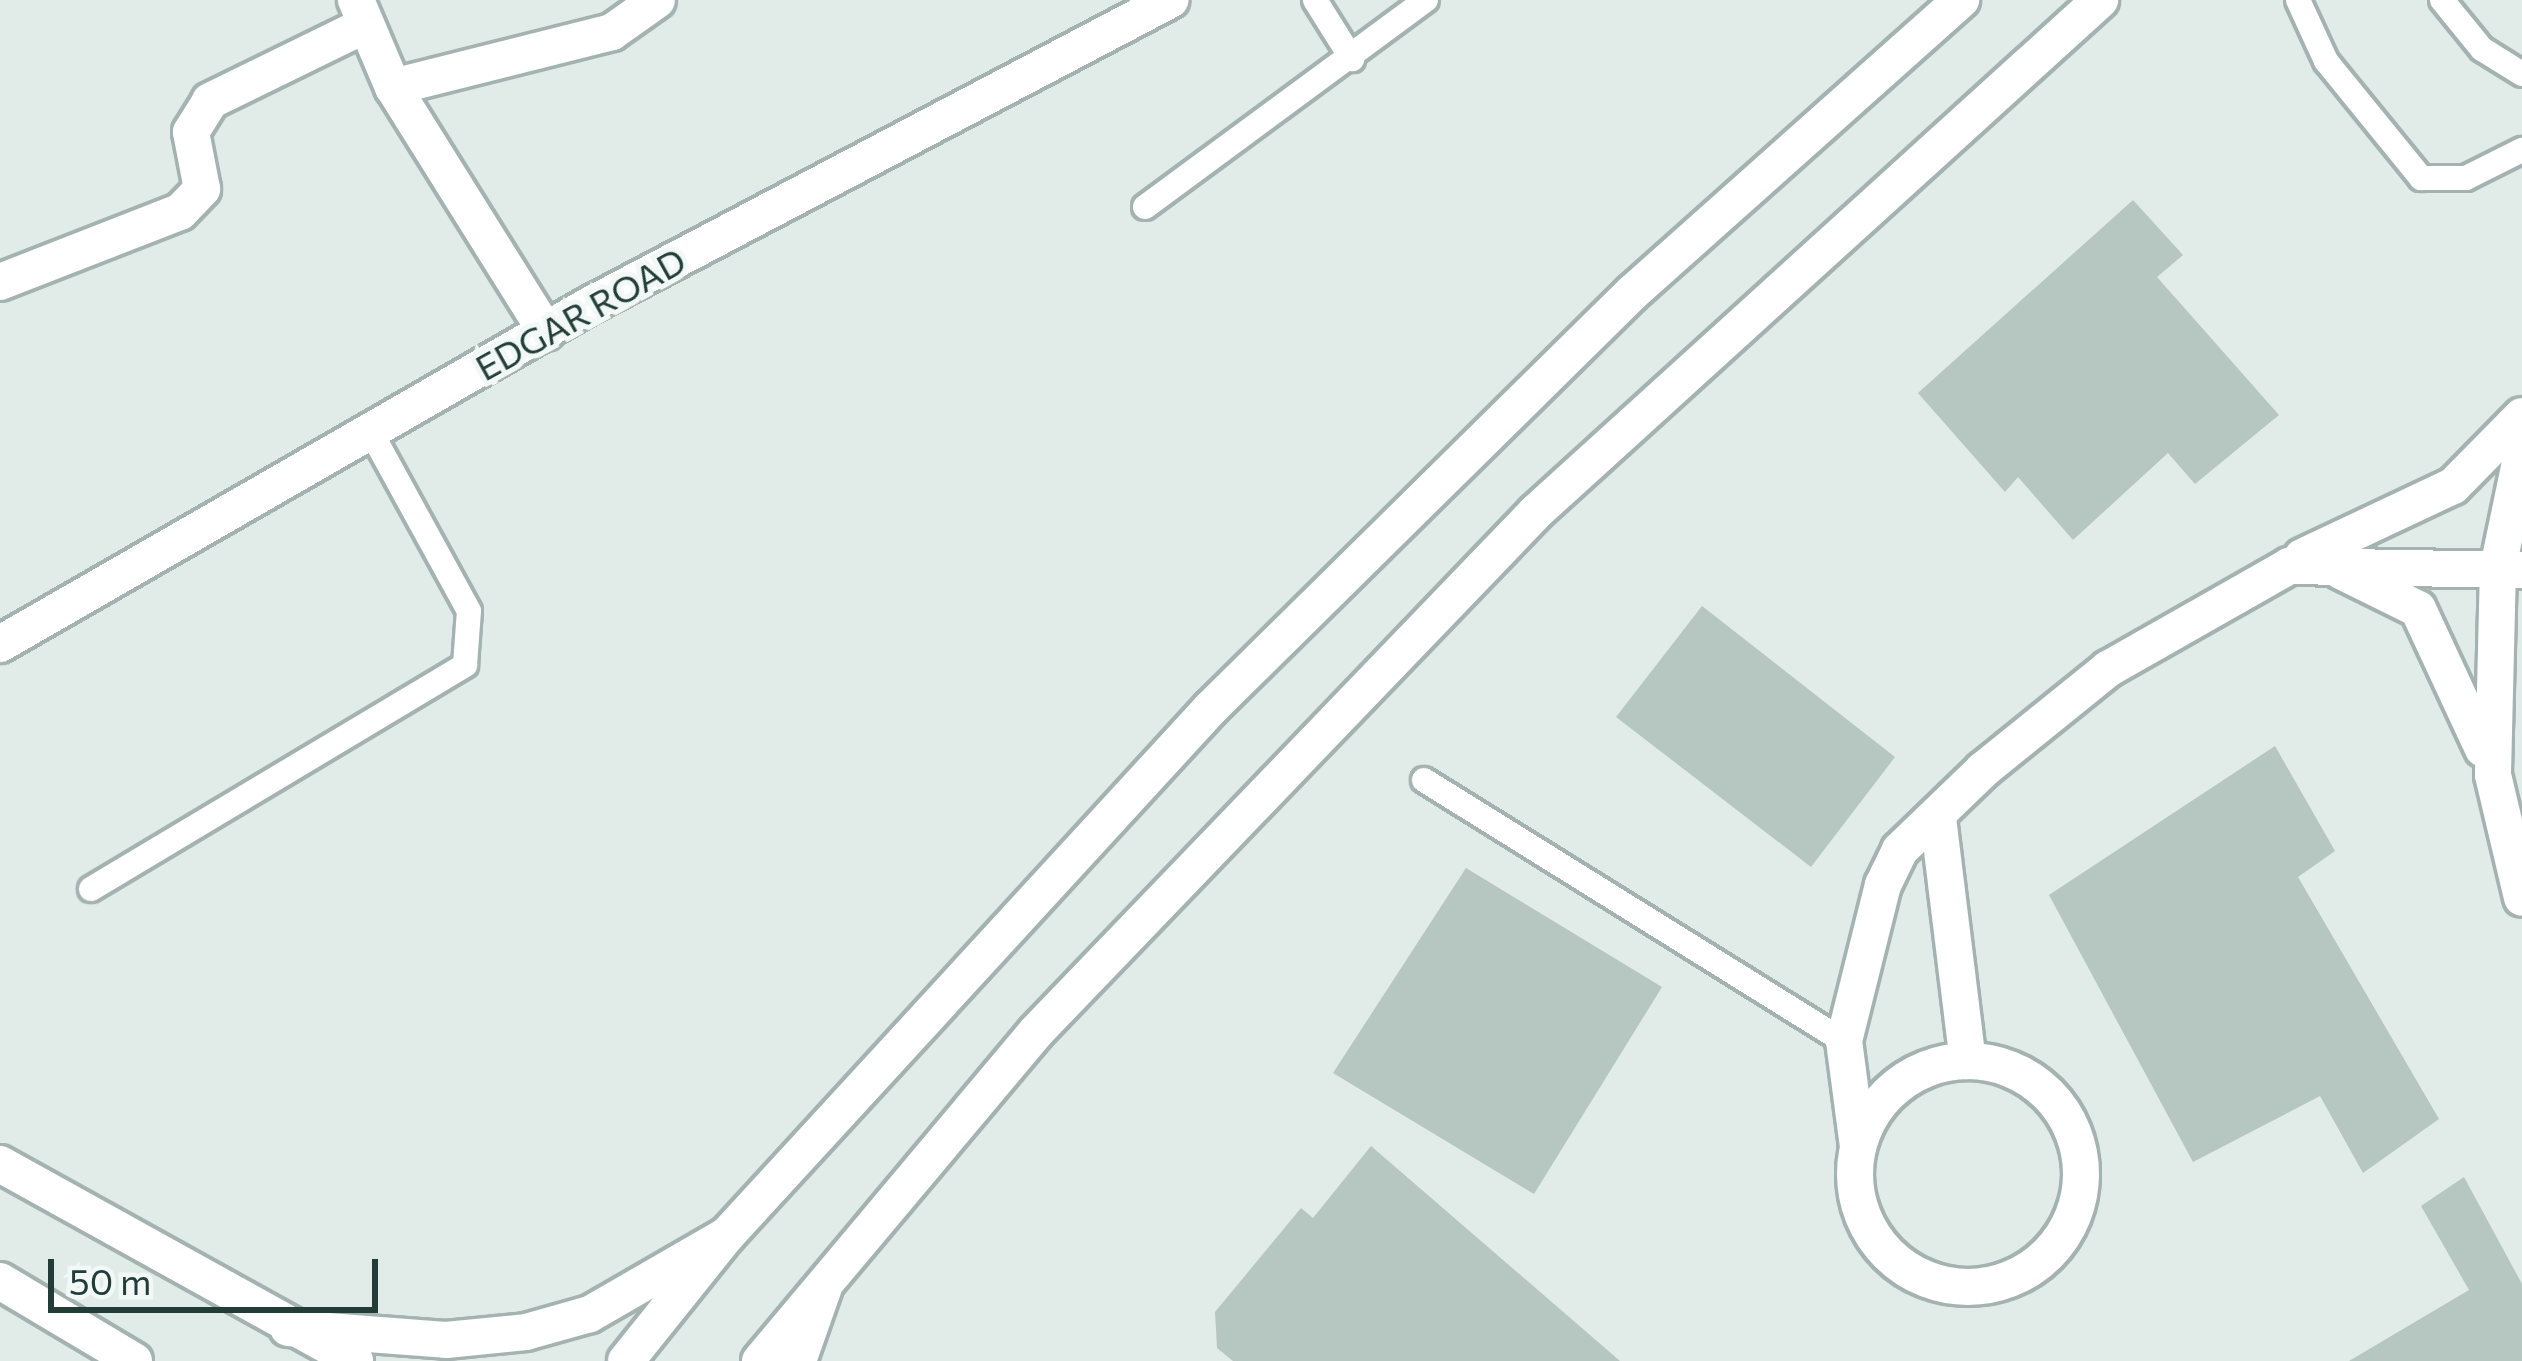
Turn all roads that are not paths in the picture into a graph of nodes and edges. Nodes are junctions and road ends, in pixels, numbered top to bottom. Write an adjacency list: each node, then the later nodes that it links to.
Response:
1 (657, 0): 12 (street)
2 (1170, 0): 16 (street, EDGAR ROAD)
3 (1315, 0): 10 (lane)
4 (1426, 0): 10 (lane)
5 (1961, 0): 32 (street)
6 (2100, 0): 34 (street)
7 (2298, 0): 13 (lane)
8 (2443, 0): 11 (lane)
9 (357, 14): 12 (street); 15 (street)
10 (1352, 59): 14 (lane)
11 (2522, 74)
12 (393, 87): 16 (street)
13 (2522, 150)
14 (1144, 207)
15 (0, 282)
16 (546, 332): 18 (street, EDGAR ROAD)
17 (2522, 416): 20 (street)
18 (369, 428): 22 (street, EDGAR ROAD); 26 (lane)
19 (2522, 452): 21 (street)
20 (2298, 564): 21 (street); 23 (street); 25 (street)
21 (2510, 569): 23 (street)
22 (0, 644)
23 (2493, 775): 27 (street)
24 (1424, 780): 28 (lane)
25 (1938, 818): 28 (street); 29 (street)
26 (92, 889)
27 (2522, 898)
28 (1844, 1041): 30 (street)
29 (1968, 1061): 30 (street); 30 (street)
30 (1858, 1148)
31 (0, 1164): 35 (street)
32 (727, 1235): 35 (street); 38 (street)
33 (0, 1281): 36 (street)
34 (824, 1287): 39 (street); 40 (street)
35 (288, 1328): 37 (street)
36 (134, 1361)
37 (355, 1361)
38 (626, 1361)
39 (760, 1361)
40 (798, 1361)

